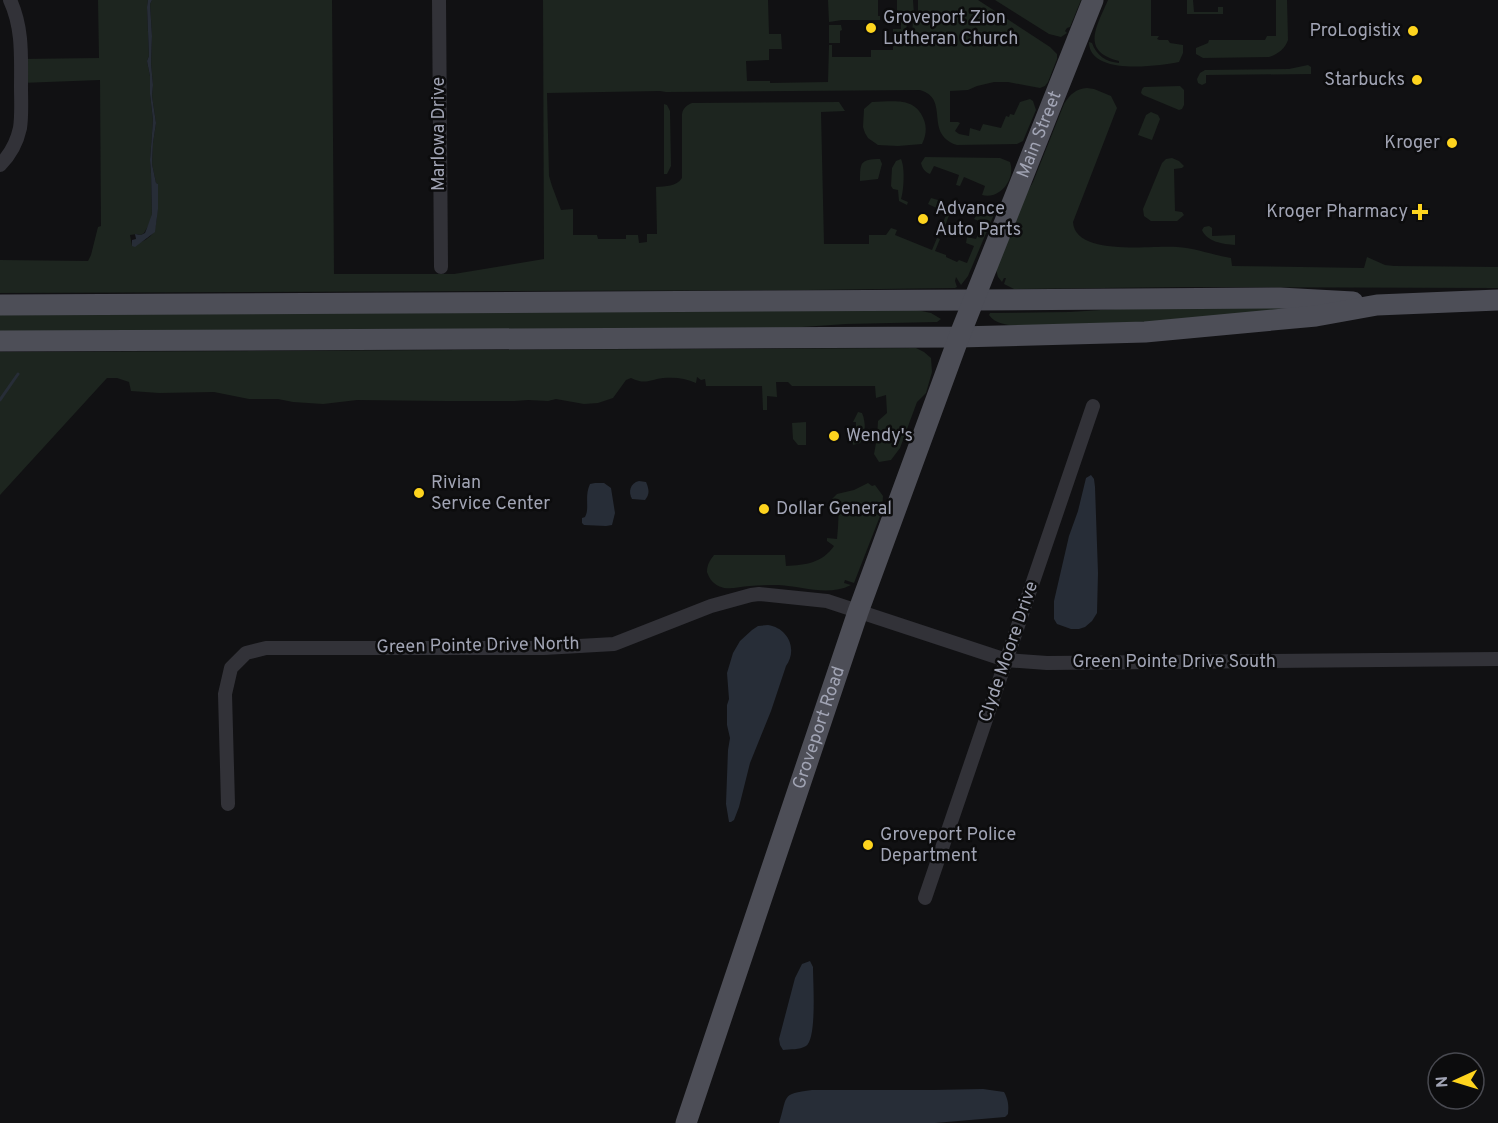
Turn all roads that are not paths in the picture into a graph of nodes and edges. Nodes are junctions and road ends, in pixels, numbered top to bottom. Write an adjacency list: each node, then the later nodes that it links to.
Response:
1 (10, 0): 4 (street)
2 (439, 0): 5 (street, Marlowa Drive)
3 (1094, 0): 6 (main road, Main Street)
4 (0, 165)
5 (441, 267)
6 (975, 300): 8 (main road); 9 (main road); 10 (main road, Main Street)
7 (1498, 300): 9 (main road)
8 (0, 304)
9 (1377, 304): 10 (main road)
10 (959, 337): 11 (main road); 13 (main road, Groveport Road)
11 (0, 341)
12 (1093, 406): 15 (street, Clyde Moore Drive)
13 (858, 612): 15 (street, Green Pointe Drive South); 16 (street, Green Pointe Drive North); 18 (main road, Groveport Road)
14 (1498, 659): 15 (street, Green Pointe Drive South)
15 (1006, 660): 17 (street, Clyde Moore Drive)
16 (228, 804)
17 (925, 898)
18 (686, 1123)

